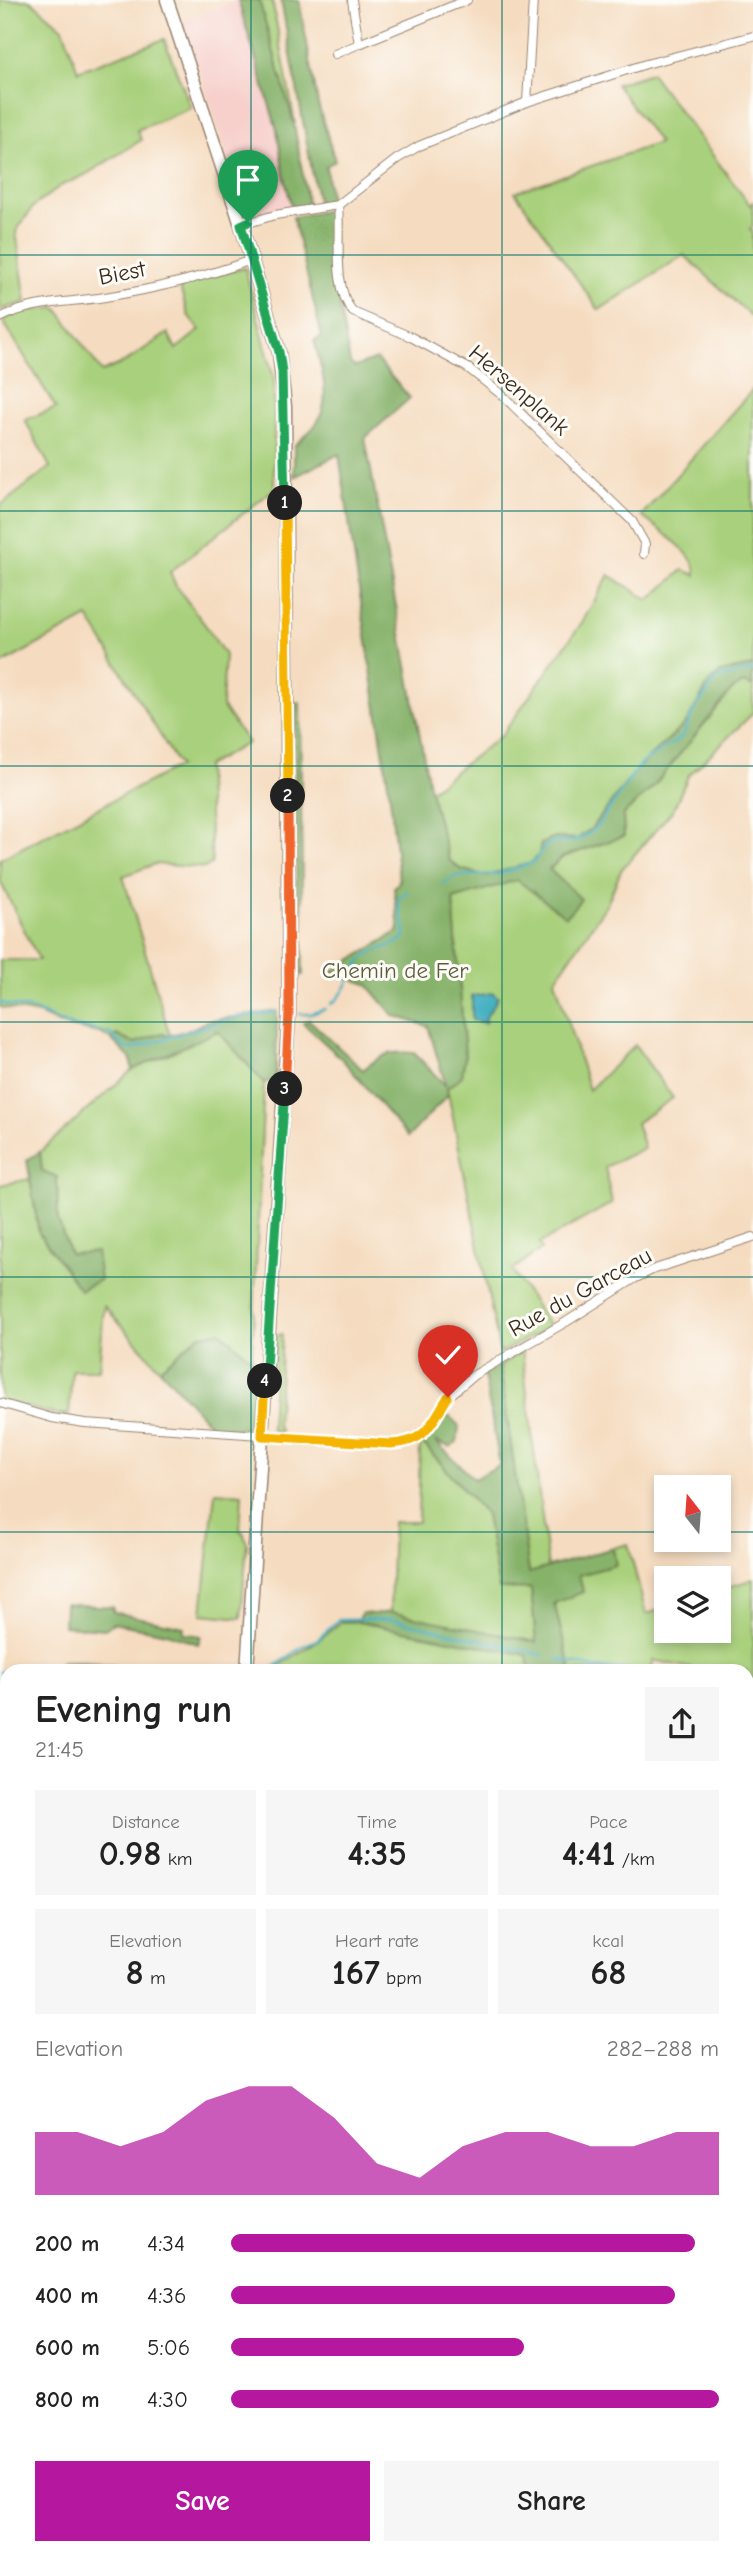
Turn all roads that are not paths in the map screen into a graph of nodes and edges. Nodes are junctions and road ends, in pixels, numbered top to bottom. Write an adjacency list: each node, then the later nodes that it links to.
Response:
1 (167, 0): 10 (main road)
2 (352, 0): 6 (street)
3 (467, 0): 6 (street)
4 (533, 0): 8 (street)
5 (753, 36): 8 (street)
6 (359, 44): 7 (street)
7 (335, 54)
8 (527, 102): 9 (street)
9 (338, 205): 10 (street); 13 (street, Hersenplank)
10 (241, 225): 11 (main road)
11 (251, 260): 12 (street, Biest); 16 (main road)
12 (0, 318)
13 (644, 554)
14 (753, 1237): 16 (street, Rue du Garceau)
15 (0, 1404): 16 (street, Rue du Garceau)
16 (262, 1436): 17 (main road)
17 (247, 1664)

